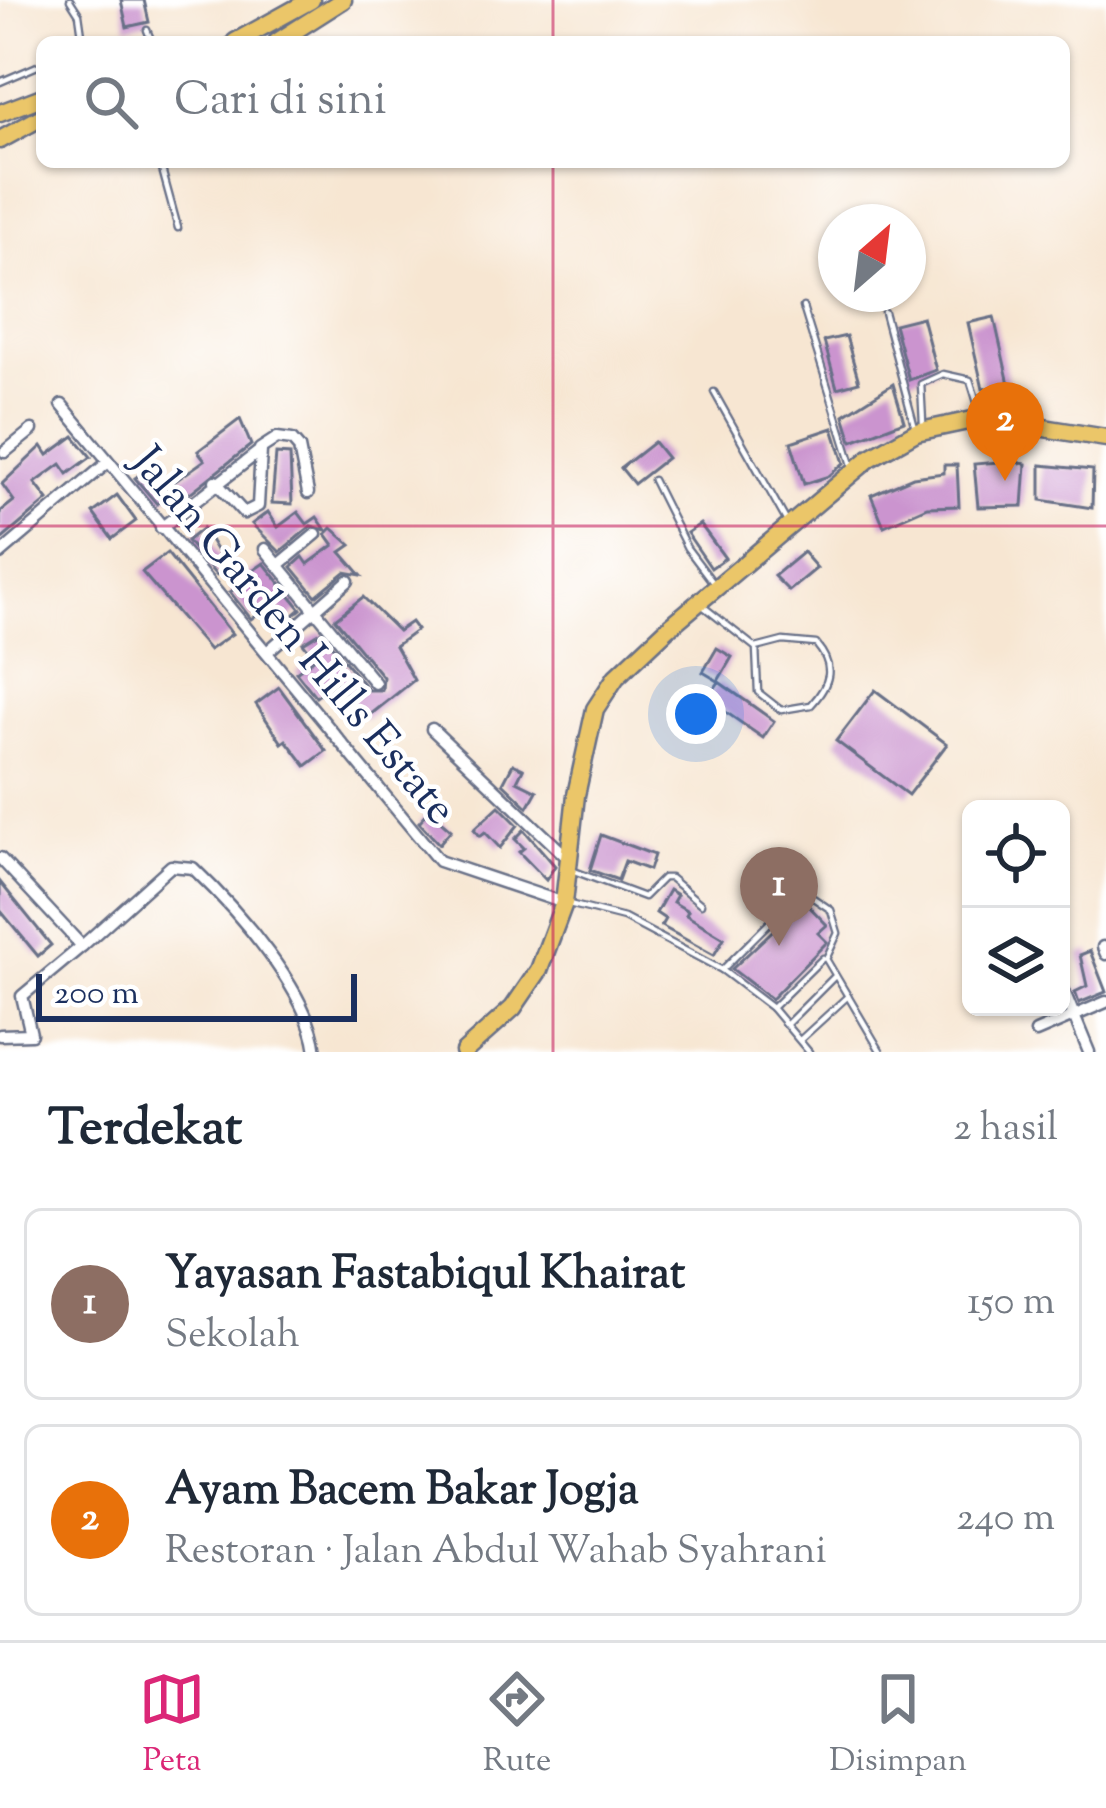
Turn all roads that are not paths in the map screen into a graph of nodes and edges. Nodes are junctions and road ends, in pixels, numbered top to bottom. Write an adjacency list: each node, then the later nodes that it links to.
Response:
1 (70, 0): 5 (lane)
2 (311, 0): 7 (main road)
3 (343, 0): 8 (main road)
4 (147, 30): 6 (lane)
5 (82, 36)
6 (150, 36)
7 (246, 36)
8 (286, 36)
9 (36, 67): 10 (lane)
10 (0, 82)
11 (36, 99): 12 (main road)
12 (0, 113)
13 (36, 120): 14 (main road)
14 (0, 140)
15 (162, 168): 16 (lane)
16 (178, 228)
17 (803, 308): 28 (lane)
18 (884, 312): 23 (lane)
19 (714, 392): 32 (lane)
20 (62, 405): 27 (street, Jalan Garden Hills Estate)
21 (982, 418): 23 (main road); 23 (lane); 24 (main road)
22 (32, 430): 26 (street)
23 (920, 431): 28 (main road)
24 (1106, 439)
25 (260, 448): 30 (street); 30 (street); 31 (street)
26 (2, 451)
27 (106, 464): 33 (street, Jalan Garden Hills Estate); 36 (street)
28 (854, 472): 32 (main road)
29 (653, 480): 39 (lane)
30 (215, 482): 33 (street)
31 (308, 493)
32 (790, 526): 39 (main road)
33 (161, 528): 43 (street, Jalan Garden Hills Estate)
34 (316, 534): 37 (street)
35 (266, 549): 37 (street)
36 (0, 554)
37 (280, 564): 41 (street)
38 (348, 581): 41 (street)
39 (718, 589): 40 (main road)
40 (699, 604): 42 (lane); 47 (main road)
41 (316, 608): 43 (street); 44 (street)
42 (755, 648): 42 (lane)
43 (267, 652): 48 (street, Jalan Garden Hills Estate)
44 (375, 683)
45 (432, 729): 47 (street)
46 (0, 858): 50 (street)
47 (568, 864): 48 (main road); 49 (lane)
48 (564, 902): 52 (lane); 64 (main road)
49 (700, 904)
50 (82, 946): 61 (street); 63 (street)
51 (827, 954): 52 (lane); 53 (lane); 56 (lane)
52 (722, 970): 56 (lane)
53 (835, 976): 54 (lane); 59 (lane)
54 (848, 996): 62 (lane); 66 (lane)
55 (1106, 1002): 58 (street)
56 (772, 1008): 59 (lane)
57 (1070, 1009): 58 (street)
58 (1072, 1015): 60 (street); 67 (street)
59 (787, 1024): 62 (lane)
60 (1036, 1032)
61 (5, 1035)
62 (800, 1040): 65 (lane)
63 (316, 1052)
64 (464, 1052)
65 (809, 1052)
66 (881, 1052)
67 (1089, 1052)

